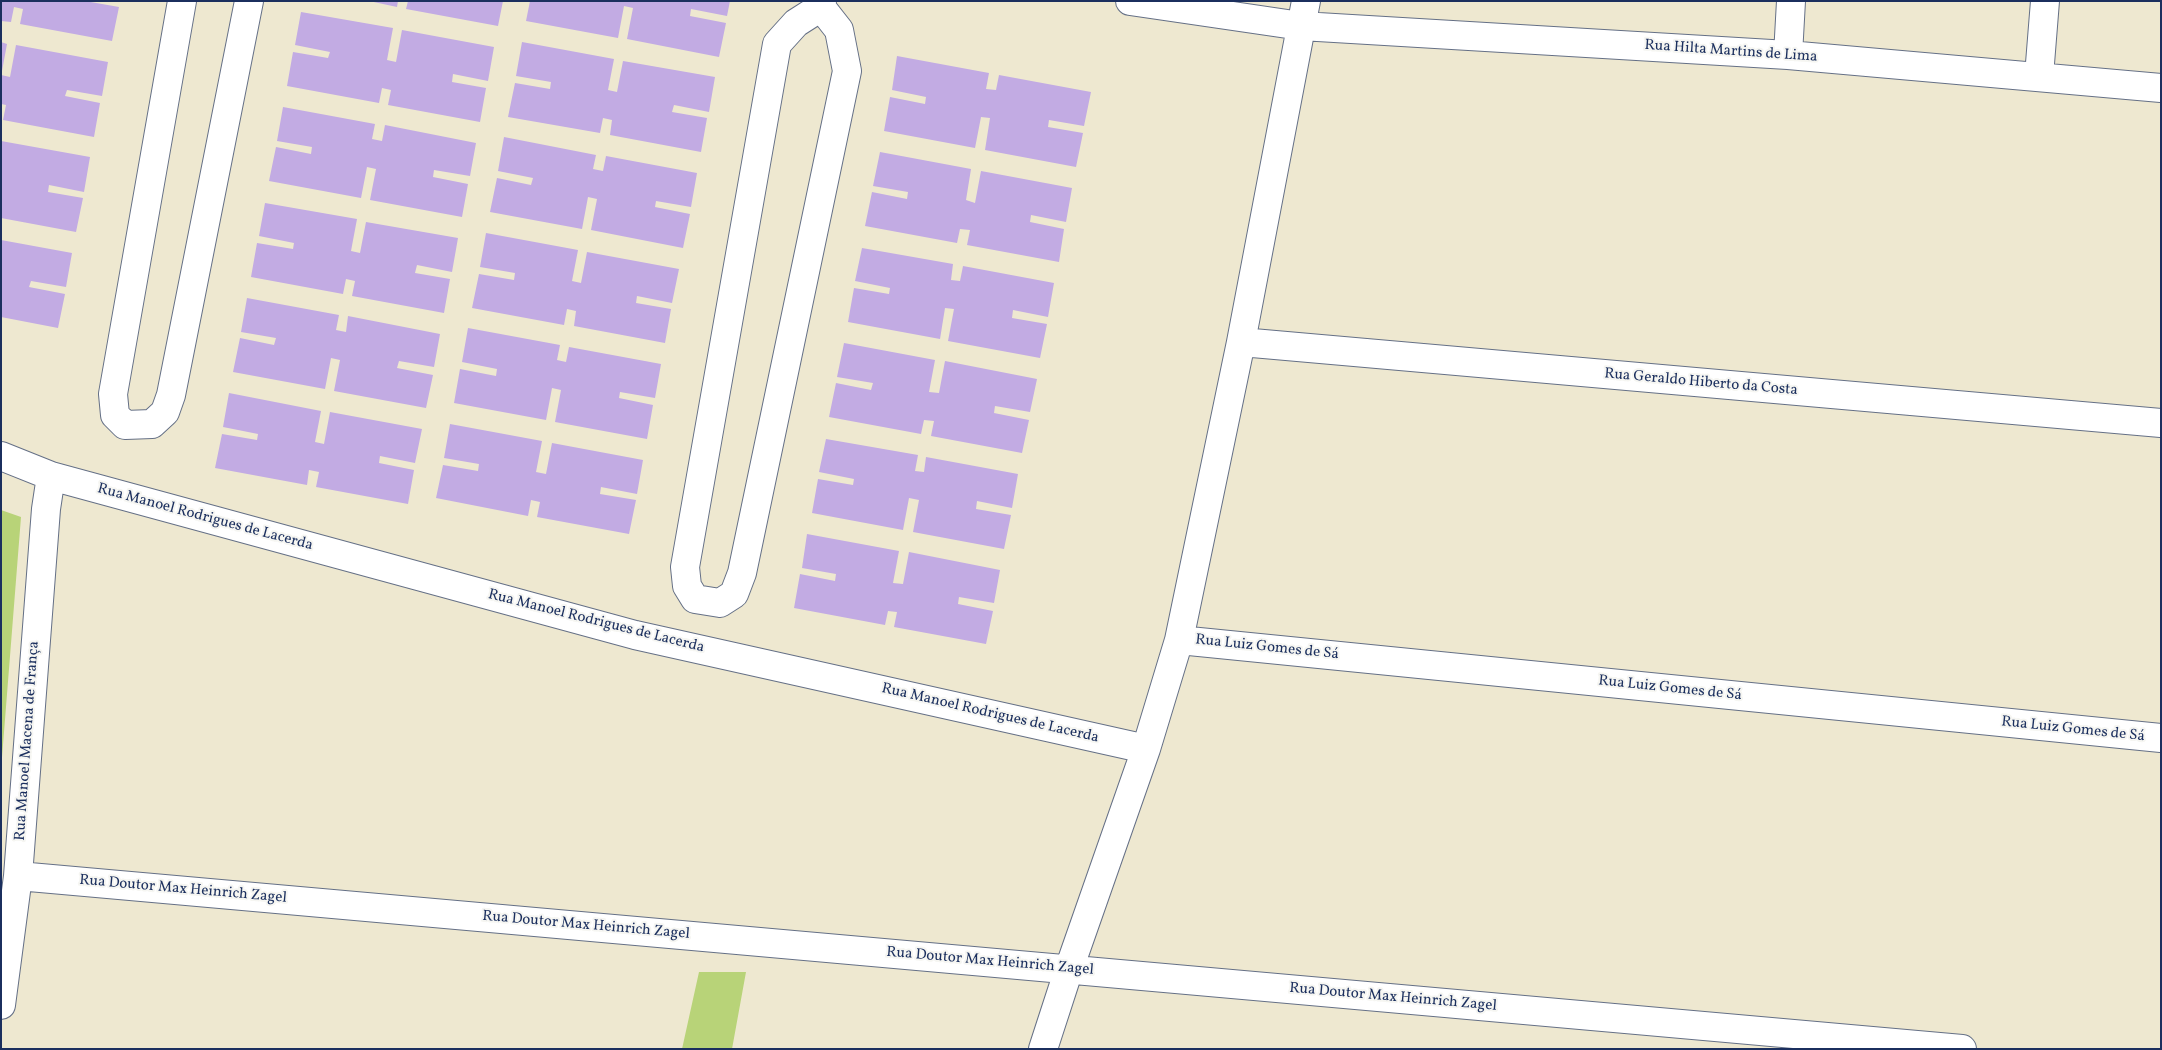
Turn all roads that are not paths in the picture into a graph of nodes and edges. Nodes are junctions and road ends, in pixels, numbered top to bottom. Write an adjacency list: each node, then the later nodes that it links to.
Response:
1 (182, 1): 2 (street)
2 (248, 1)
3 (1130, 1): 7 (street, Rua Hilta Martins de Lima)
4 (1791, 1): 8 (street)
5 (2045, 1): 9 (street)
6 (822, 4): 6 (street)
7 (1304, 14): 8 (street, Rua Hilta Martins de Lima); 11 (street)
8 (1788, 56): 9 (street, Rua Hilta Martins de Lima)
9 (2039, 76): 10 (street, Rua Hilta Martins de Lima)
10 (2161, 88)
11 (1241, 342): 12 (street, Rua Geraldo Hiberto da Costa); 15 (street)
12 (2161, 423)
13 (1, 456): 14 (street, Rua Manoel Rodrigues de Lacerda)
14 (51, 476): 17 (street, Rua Manoel Rodrigues de Lacerda); 18 (street, Rua Manoel Macena de França)
15 (1179, 640): 16 (street, Rua Luiz Gomes de Sá); 17 (street)
16 (2161, 738)
17 (1146, 749): 19 (street)
18 (18, 876): 19 (street, Rua Doutor Max Heinrich Zagel); 20 (street, Rua Manoel Macena de França)
19 (1069, 969): 21 (street); 22 (street, Rua Doutor Max Heinrich Zagel)
20 (1, 1004)
21 (1043, 1049)
22 (1962, 1049)

